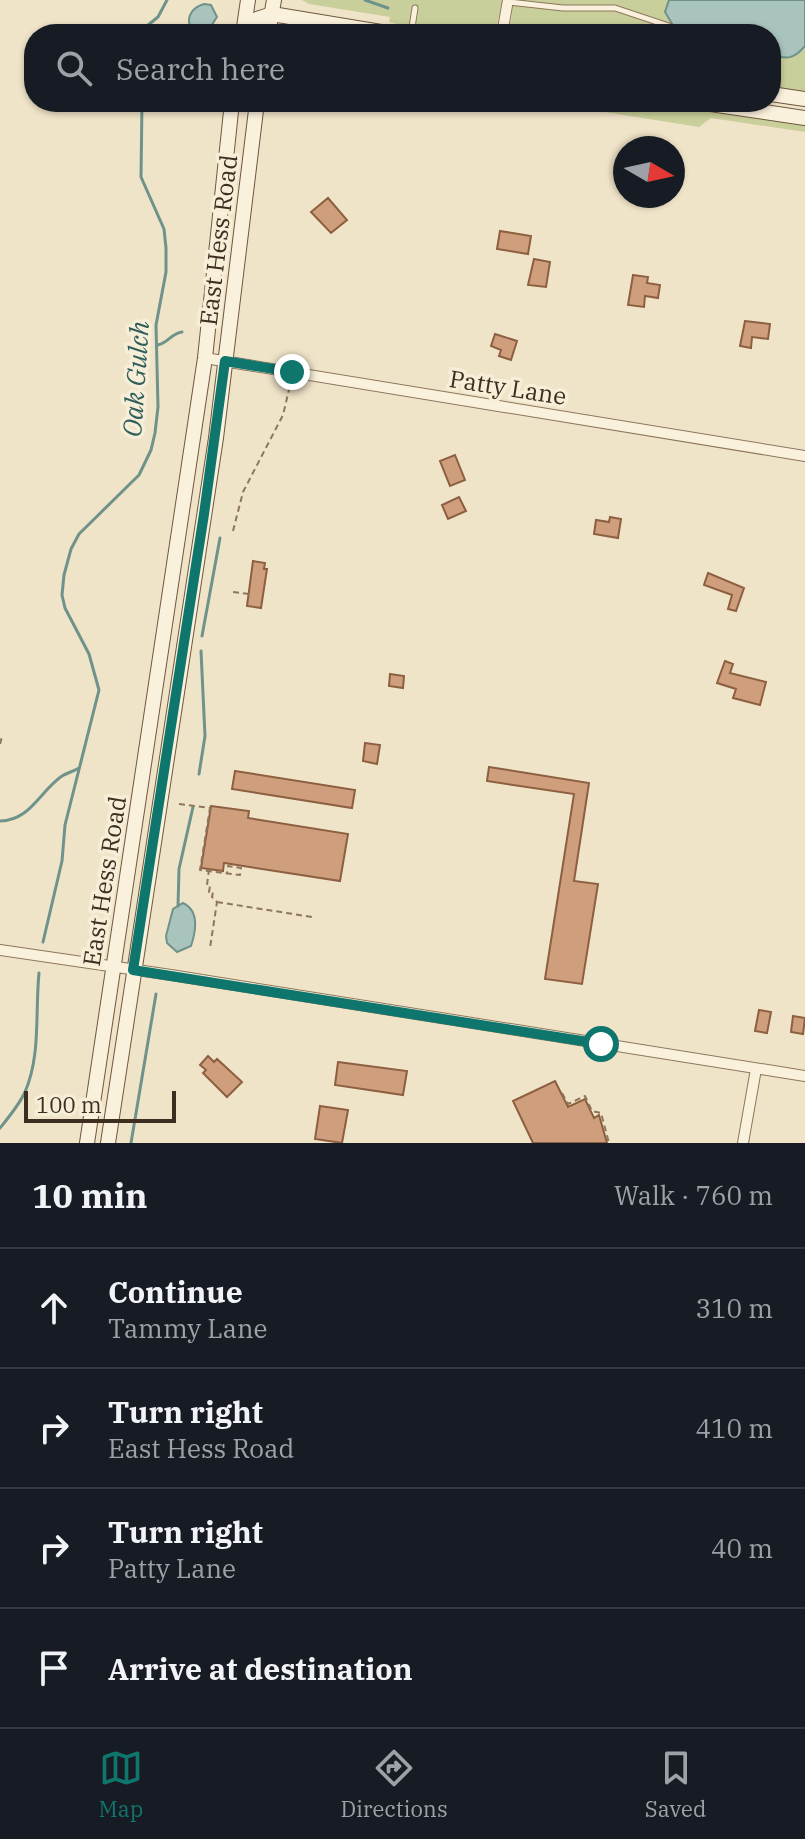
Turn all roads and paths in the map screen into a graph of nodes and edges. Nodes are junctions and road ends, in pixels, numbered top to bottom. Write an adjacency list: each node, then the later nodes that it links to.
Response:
1 (248, 0): 5 (main road)
2 (508, 1): 9 (street); 10 (lane)
3 (273, 7): 6 (main road); 7 (main road)
4 (415, 8): 8 (lane)
5 (245, 24)
6 (250, 24)
7 (349, 24)
8 (413, 24)
9 (504, 24)
10 (663, 24)
11 (781, 95): 12 (main road)
12 (805, 99)
13 (231, 112): 17 (main road, East Hess Road)
14 (256, 112): 18 (main road, East Hess Road)
15 (764, 112): 16 (main road)
16 (805, 118)
17 (205, 358): 18 (street, Patty Lane); 33 (main road, East Hess Road)
18 (225, 361): 19 (street, Patty Lane); 34 (main road, East Hess Road)
19 (292, 372): 20 (street, Patty Lane); 21 (path)
20 (805, 456)
21 (233, 531)
22 (233, 592): 23 (path)
23 (249, 594)
24 (2, 736): 25 (path)
25 (0, 744)
26 (179, 804): 27 (path)
27 (209, 870): 28 (path); 29 (path)
28 (227, 874)
29 (217, 902): 30 (path); 31 (path)
30 (312, 917)
31 (210, 948)
32 (0, 950): 33 (street)
33 (114, 967): 34 (street); 38 (main road, East Hess Road)
34 (133, 970): 35 (street); 39 (main road, East Hess Road)
35 (756, 1069): 36 (street); 41 (street)
36 (805, 1076)
37 (562, 1093): 40 (path)
38 (87, 1143)
39 (108, 1143)
40 (609, 1143)
41 (743, 1143)

